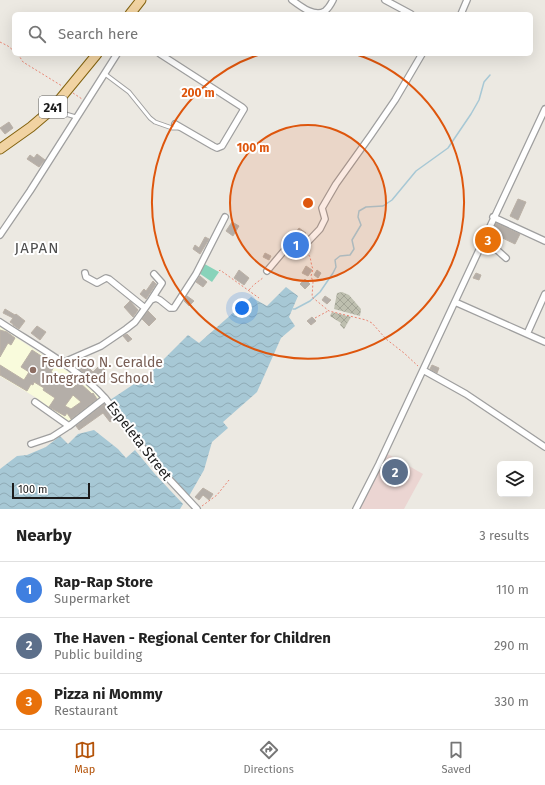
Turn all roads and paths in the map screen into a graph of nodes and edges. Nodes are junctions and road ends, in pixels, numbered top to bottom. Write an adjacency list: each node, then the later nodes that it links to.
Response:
1 (292, 0): 6 (street)
2 (333, 0): 7 (street)
3 (385, 0): 5 (street)
4 (467, 0): 9 (street)
5 (394, 2): 8 (street)
6 (315, 12)
7 (322, 12)
8 (408, 12)
9 (462, 12)
10 (0, 42): 11 (path)
11 (12, 49)
12 (19, 56): 18 (path)
13 (95, 56): 18 (main road, 241)
14 (116, 56): 17 (street)
15 (163, 56): 23 (street)
16 (421, 56): 30 (street)
17 (105, 74): 19 (street); 23 (lane)
18 (68, 90): 19 (path); 21 (main road, 241)
19 (86, 102): 22 (street)
20 (545, 109): 26 (street)
21 (51, 110): 22 (lane); 24 (main road, 241)
22 (76, 117): 27 (street)
23 (177, 126)
24 (0, 149)
25 (224, 217): 39 (street)
26 (493, 217): 28 (street); 29 (street)
27 (0, 235)
28 (545, 241)
29 (482, 242): 31 (street); 40 (street)
30 (302, 249): 33 (street); 42 (path)
31 (506, 258)
32 (219, 271): 36 (path)
33 (267, 271): 36 (path)
34 (84, 273): 41 (street)
35 (154, 274): 39 (street)
36 (249, 290): 38 (path)
37 (545, 294): 45 (street)
38 (259, 298)
39 (151, 300): 41 (street)
40 (455, 302): 45 (street); 48 (street)
41 (145, 308): 47 (street)
42 (329, 311): 43 (path); 48 (path)
43 (315, 318)
44 (0, 322): 47 (street, Espeleta Street)
45 (527, 334): 46 (street)
46 (545, 342)
47 (62, 363): 49 (street, Espeleta Street)
48 (423, 370): 53 (street); 56 (street)
49 (105, 398): 51 (street); 55 (street, Espeleta Street)
50 (35, 402): 51 (street)
51 (69, 426): 52 (street)
52 (31, 444)
53 (545, 447)
54 (229, 480): 55 (path)
55 (198, 509)
56 (356, 509)

